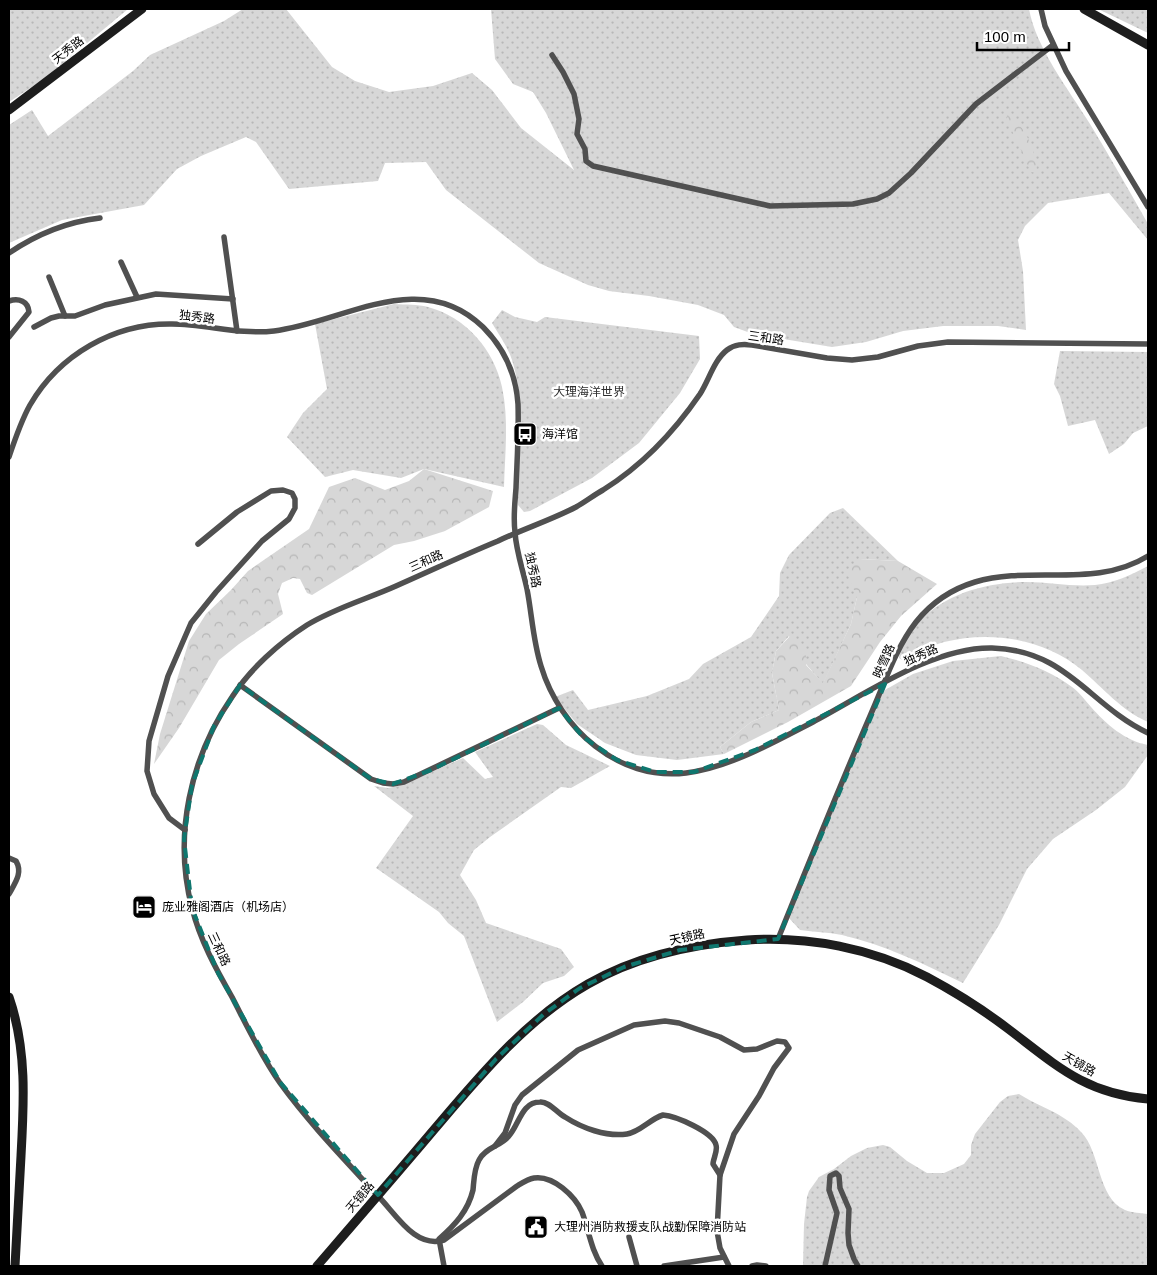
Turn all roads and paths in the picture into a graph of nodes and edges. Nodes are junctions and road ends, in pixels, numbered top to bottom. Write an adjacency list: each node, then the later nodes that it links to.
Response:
1 (142, 9): 7 (street, 天秀路)
2 (1041, 9): 4 (street)
3 (1084, 9): 5 (street)
4 (1053, 45): 6 (street); 8 (street)
5 (1148, 45)
6 (552, 55)
7 (9, 110)
8 (1148, 207)
9 (100, 218): 11 (street)
10 (224, 237): 15 (street)
11 (9, 253)
12 (121, 262): 14 (street)
13 (49, 277): 17 (street)
14 (137, 297): 15 (street); 17 (street)
15 (233, 300): 19 (street)
16 (9, 301): 20 (street)
17 (65, 316): 18 (street)
18 (34, 327)
19 (237, 332): 22 (street, 独秀路); 23 (street, 独秀路)
20 (9, 336)
21 (1148, 344): 23 (street, 三和路)
22 (9, 457)
23 (515, 533): 27 (street, 三和路); 28 (street, 独秀路)
24 (198, 544): 30 (street)
25 (1148, 556): 26 (street, 映雪路)
26 (885, 684): 28 (street, 独秀路); 29 (street, 独秀路); 33 (street, 映雪路)
27 (240, 685): 28 (street); 30 (street, 三和路)
28 (559, 708)
29 (1148, 733)
30 (185, 830): 38 (street, 三和路)
31 (9, 858): 32 (street)
32 (9, 894)
33 (778, 940): 35 (street, 天镜路); 38 (street, 天镜路)
34 (9, 997): 42 (street)
35 (1148, 1099)
36 (495, 1146): 37 (street); 37 (street); 40 (street)
37 (720, 1175): 41 (street)
38 (378, 1195): 40 (street, 三和路); 43 (street, 天镜路)
39 (629, 1237): 46 (street)
40 (438, 1242): 44 (street); 45 (street)
41 (724, 1257): 47 (street); 48 (street)
42 (15, 1266)
43 (318, 1266)
44 (444, 1266)
45 (602, 1266)
46 (637, 1266)
47 (664, 1266)
48 (729, 1266)
49 (752, 1266): 50 (street)
50 (766, 1266)
51 (825, 1266): 52 (street)
52 (858, 1266)

